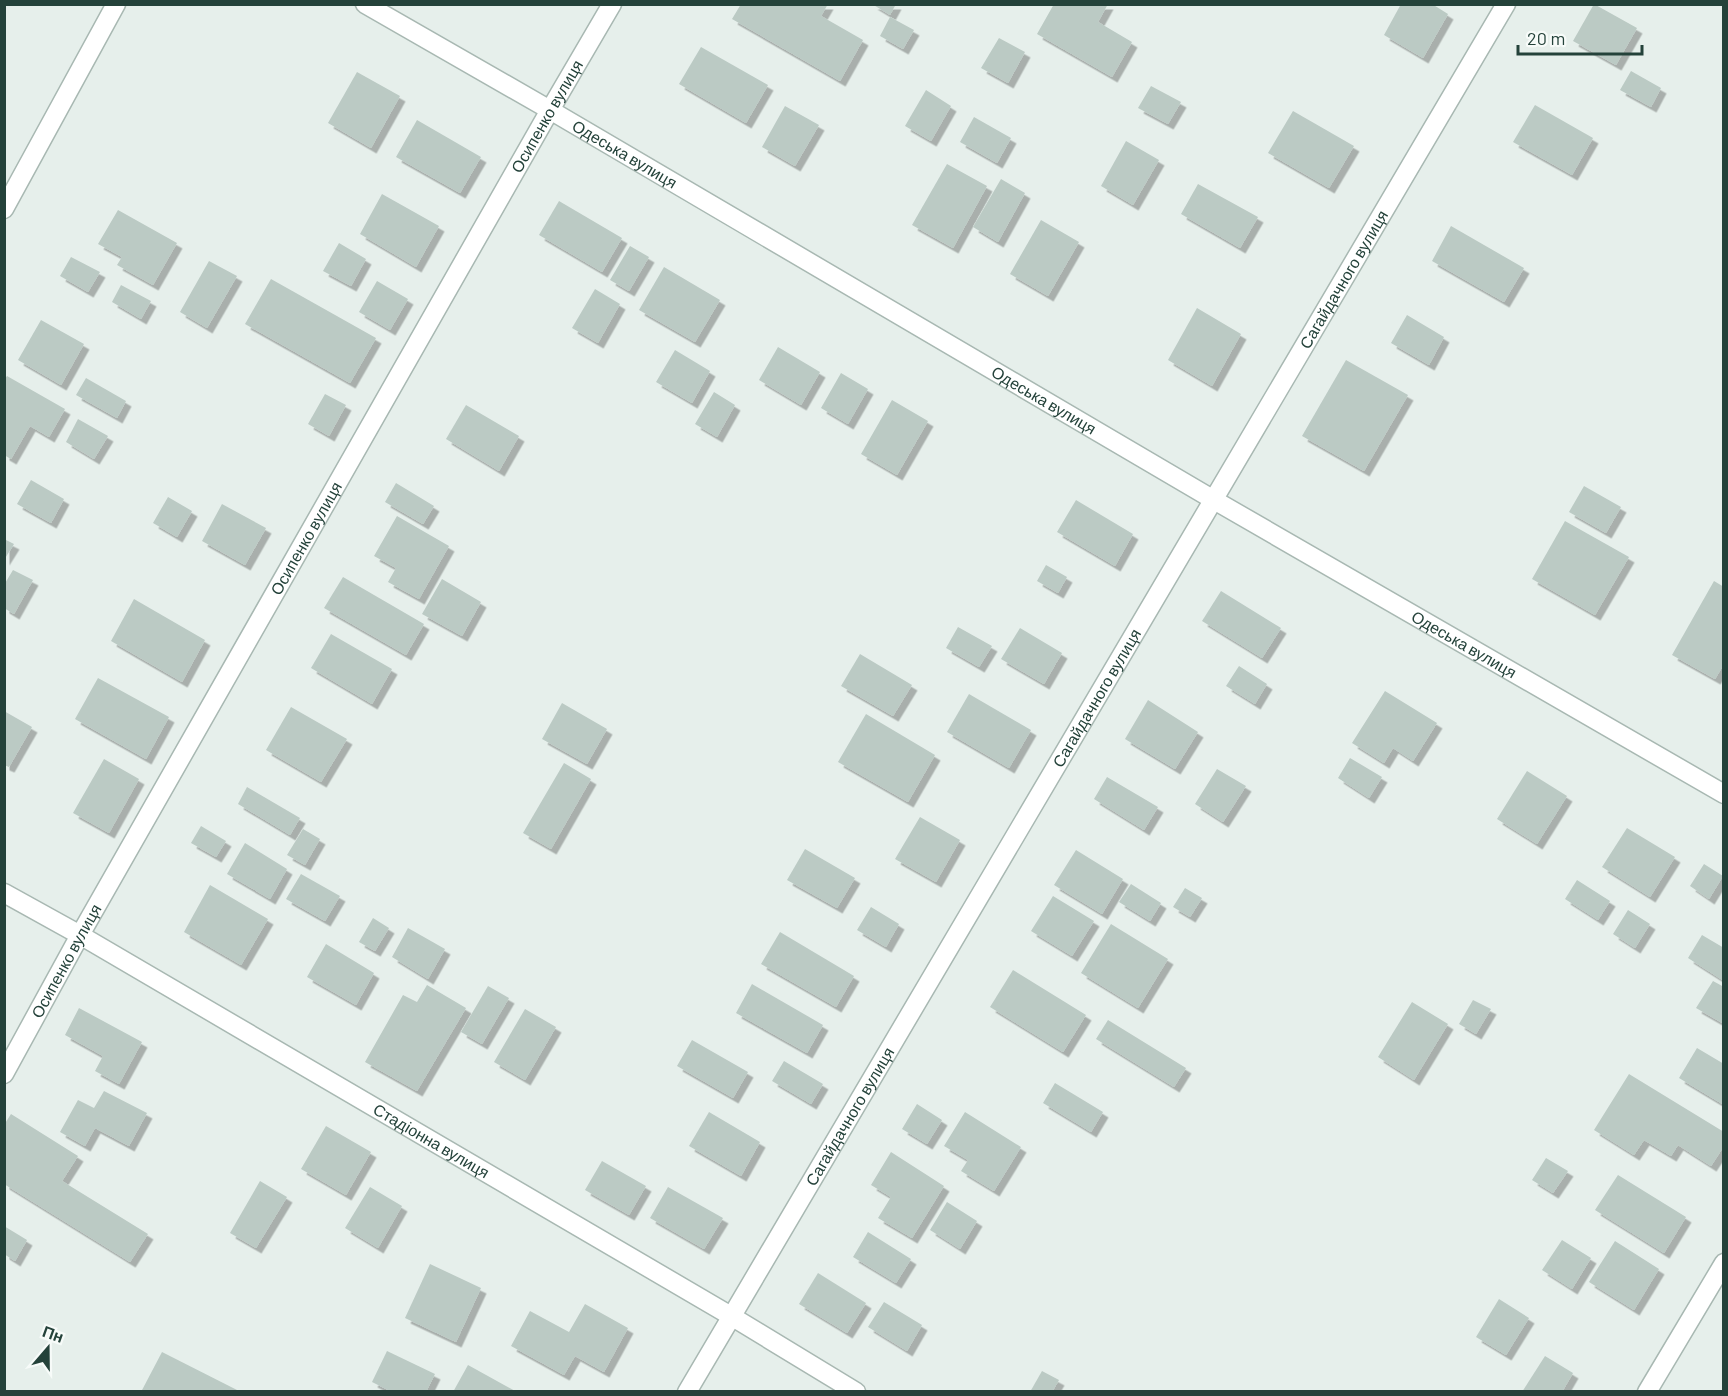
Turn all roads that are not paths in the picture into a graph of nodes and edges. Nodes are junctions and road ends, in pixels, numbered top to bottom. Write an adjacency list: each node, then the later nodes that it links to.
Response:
1 (116, 4): 6 (street)
2 (365, 4): 5 (street, Одеська вулиця)
3 (612, 4): 5 (street, Осипенко вулиця)
4 (1506, 4): 7 (street, Сагайдачного вулиця)
5 (550, 110): 7 (street, Одеська вулиця); 10 (street, Осипенко вулиця)
6 (4, 209)
7 (1214, 501): 8 (street, Одеська вулиця); 13 (street, Сагайдачного вулиця)
8 (1724, 794)
9 (4, 893): 10 (street, Стадіонна вулиця)
10 (80, 935): 11 (street, Осипенко вулиця); 13 (street, Стадіонна вулиця)
11 (4, 1074)
12 (1724, 1263): 16 (street)
13 (731, 1316): 14 (street, Сагайдачного вулиця); 15 (street, Стадіонна вулиця)
14 (687, 1392)
15 (856, 1392)
16 (1647, 1392)

